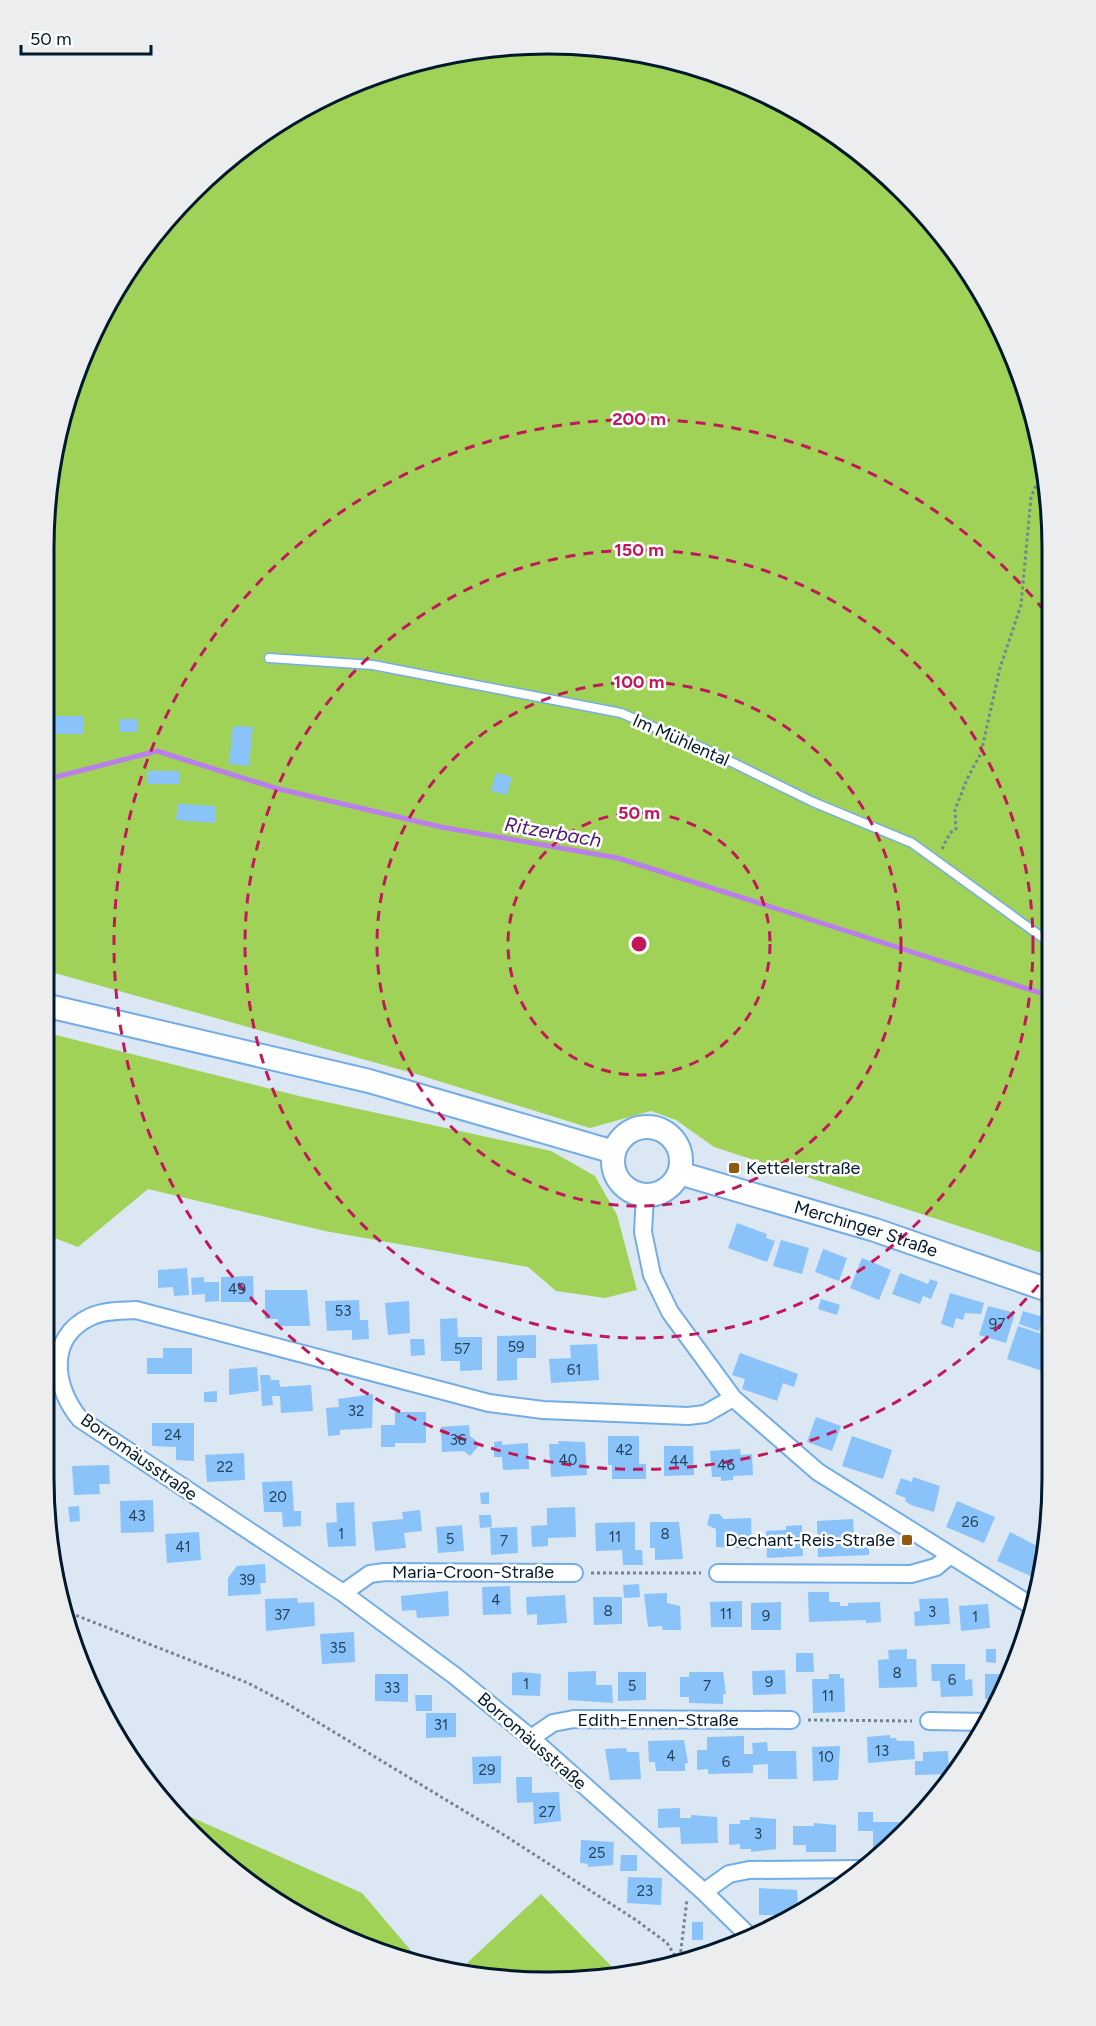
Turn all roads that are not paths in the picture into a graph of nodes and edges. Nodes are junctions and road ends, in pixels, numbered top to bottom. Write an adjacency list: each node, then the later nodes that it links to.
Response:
1 (270, 658): 2 (lane, Im Mühlental)
2 (1042, 937)
3 (54, 1007): 4 (street)
4 (614, 1152): 5 (street); 6 (street)
5 (680, 1173): 6 (street); 7 (street, Merchinger Straße)
6 (645, 1195): 8 (street)
7 (1042, 1288)
8 (733, 1398): 9 (street); 12 (street, Borromäusstraße)
9 (949, 1556): 11 (street); 13 (street)
10 (574, 1573): 12 (street, Maria-Croon-Straße)
11 (718, 1573)
12 (343, 1593): 17 (street, Borromäusstraße)
13 (1026, 1602)
14 (791, 1720): 17 (street, Edith-Ennen-Straße)
15 (929, 1721): 16 (street)
16 (978, 1722)
17 (531, 1738): 19 (street, Borromäusstraße)
18 (850, 1869): 19 (street)
19 (699, 1887): 20 (street, Borromäusstraße)
20 (744, 1931)

